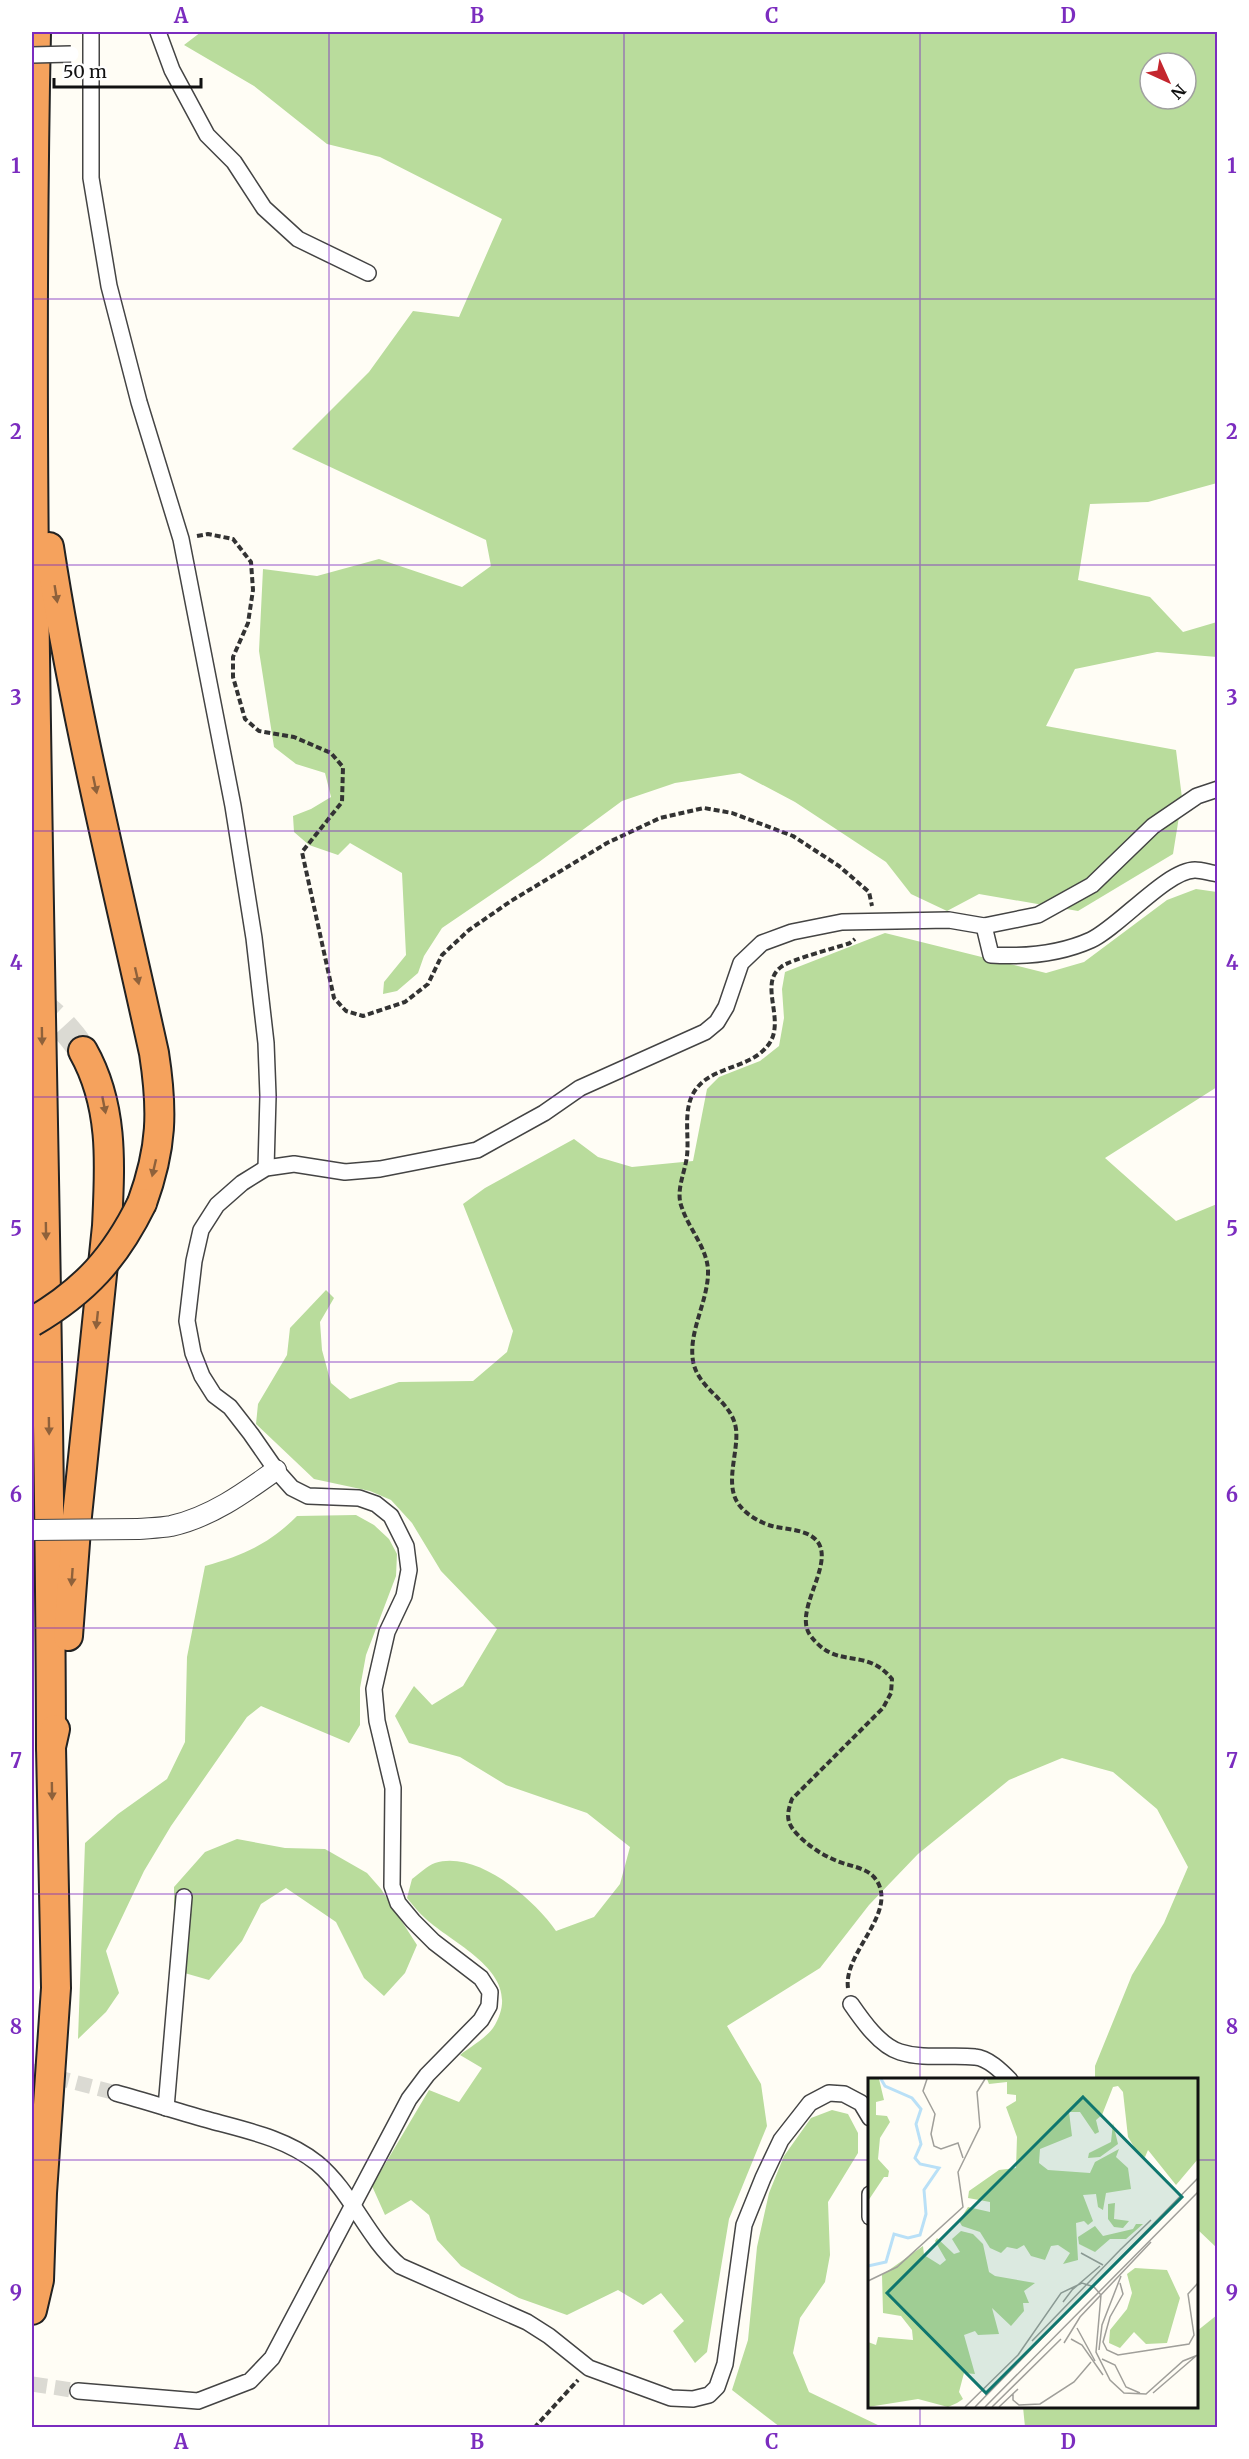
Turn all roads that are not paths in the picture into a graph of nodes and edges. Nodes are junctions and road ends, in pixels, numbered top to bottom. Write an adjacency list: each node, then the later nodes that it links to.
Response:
1 (36, 32): 7 (highway)
2 (91, 32): 4 (street)
3 (158, 32): 6 (street)
4 (92, 54): 5 (street, bridge); 12 (street)
5 (32, 55)
6 (368, 273)
7 (35, 432): 13 (highway, one-way to 13, bridge); 16 (highway, one-way to 16)
8 (1218, 789): 10 (street)
9 (1218, 874): 10 (street)
10 (984, 926): 12 (street)
11 (83, 1051): 16 (highway, one-way to 16)
12 (266, 1168): 14 (street)
13 (32, 1322)
14 (276, 1470): 15 (street, bridge); 23 (street)
15 (32, 1530)
16 (51, 1748): 24 (highway, one-way to 24)
17 (184, 1897): 21 (street)
18 (850, 2004): 19 (street)
19 (1009, 2078)
20 (116, 2093): 21 (street)
21 (166, 2108): 23 (street)
22 (868, 2115): 23 (street)
23 (353, 2203): 25 (street)
24 (32, 2310)
25 (78, 2391)

